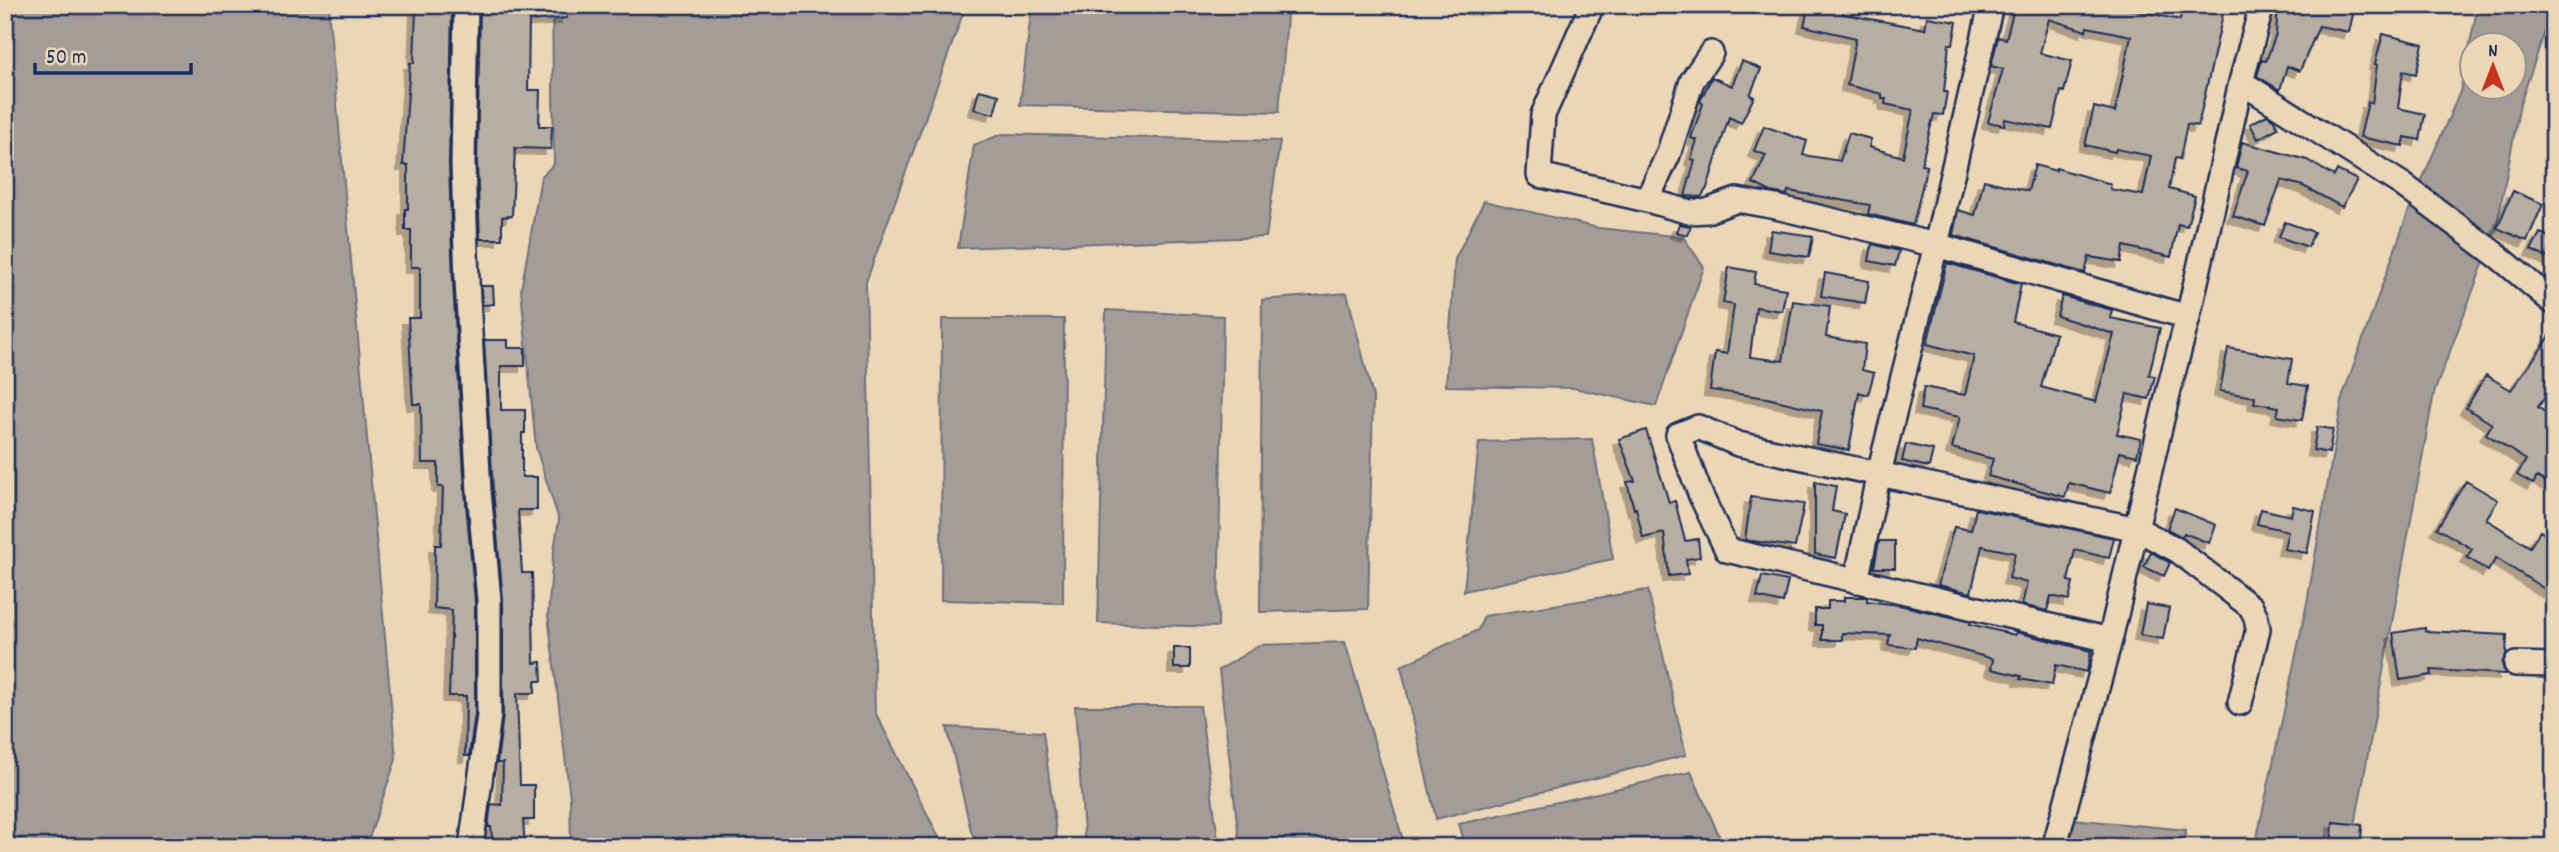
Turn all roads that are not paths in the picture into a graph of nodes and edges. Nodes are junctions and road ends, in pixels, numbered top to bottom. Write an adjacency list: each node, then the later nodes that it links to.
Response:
1 (466, 5): 19 (street)
2 (1592, 5): 7 (street)
3 (1991, 5): 8 (street)
4 (2262, 5): 6 (street)
5 (1711, 53): 7 (street)
6 (2241, 82): 9 (street); 10 (street)
7 (1647, 200): 8 (street)
8 (1936, 245): 10 (street); 11 (street)
9 (2554, 303)
10 (2188, 317): 12 (street)
11 (1879, 473): 12 (street); 13 (street); 13 (street)
12 (2137, 529): 14 (street); 17 (street)
13 (1856, 582): 14 (street)
14 (2110, 640): 18 (street)
15 (2516, 664): 16 (street)
16 (2554, 665)
17 (2240, 702)
18 (2056, 841)
19 (471, 847)

